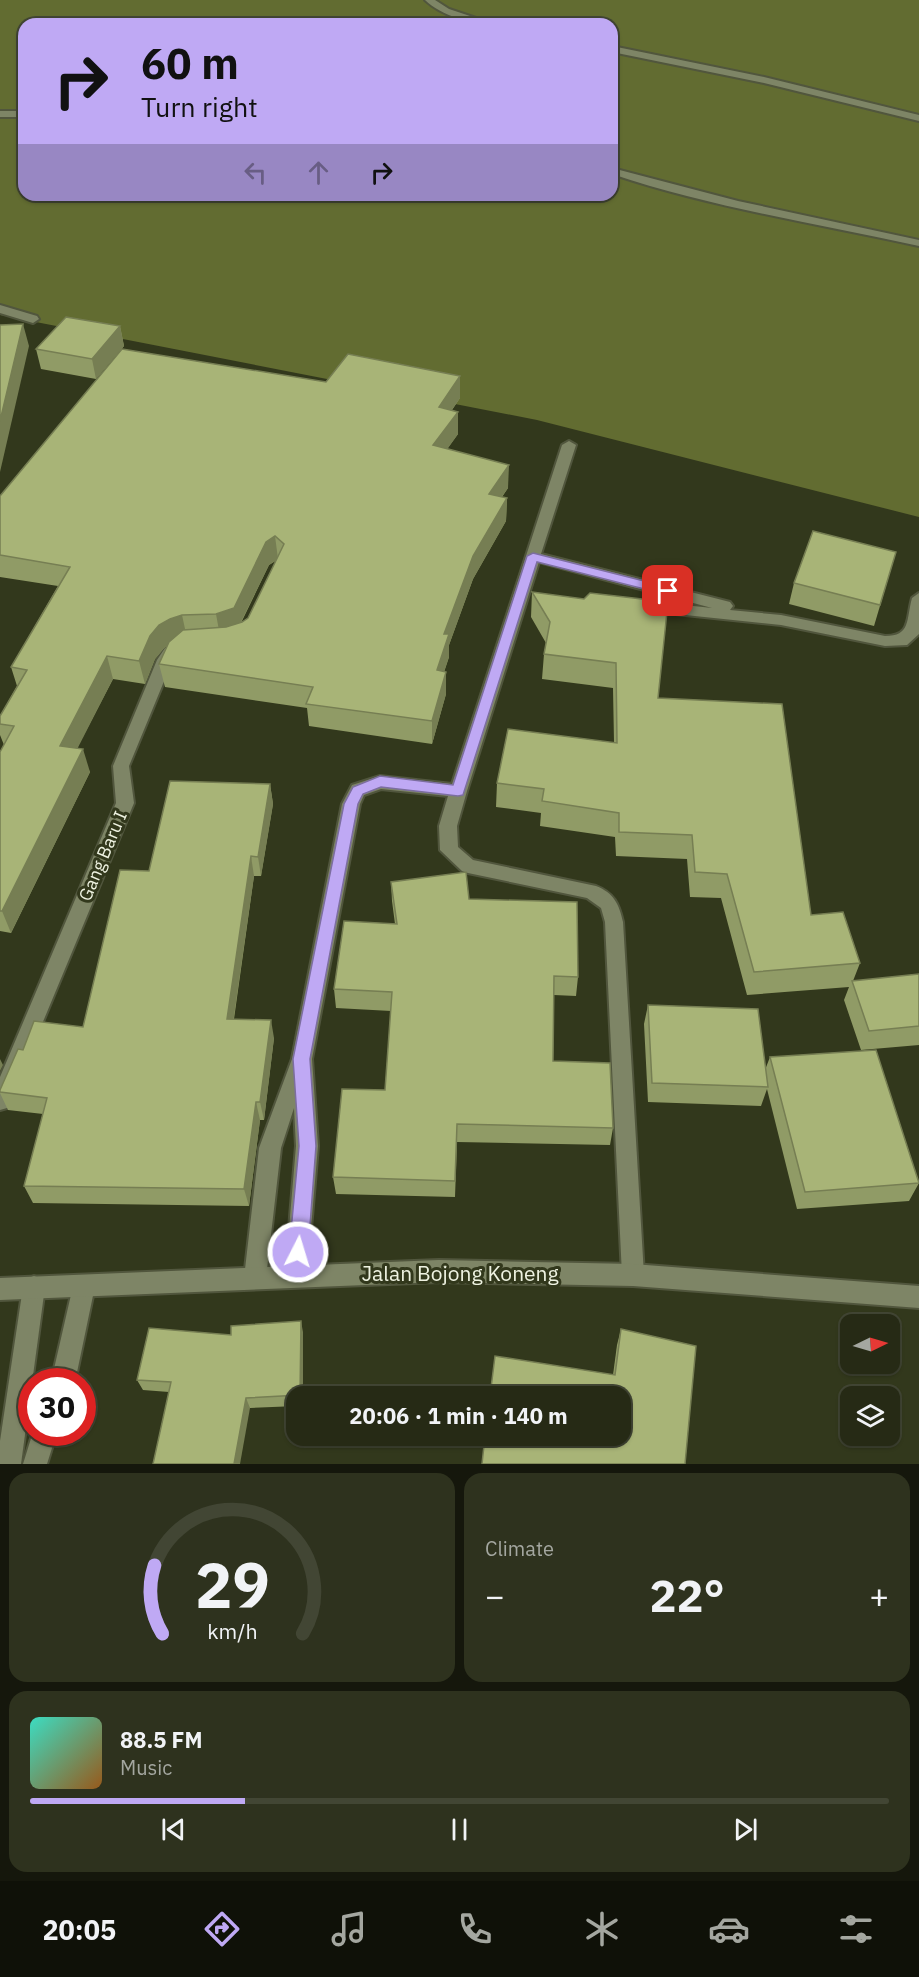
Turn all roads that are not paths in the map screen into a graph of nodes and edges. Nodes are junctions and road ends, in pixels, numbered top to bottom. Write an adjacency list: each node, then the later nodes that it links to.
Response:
1 (429, 0): 2 (street)
2 (470, 18)
3 (618, 50): 6 (street)
4 (0, 114): 5 (street)
5 (18, 114)
6 (919, 118)
7 (618, 173): 8 (street)
8 (919, 243)
9 (0, 309): 10 (street)
10 (33, 319)
11 (569, 445): 12 (street)
12 (533, 556): 15 (street); 17 (street)
13 (919, 598): 15 (street)
14 (628, 604): 15 (street)
15 (782, 620)
16 (185, 645): 19 (street, Gang Baru I)
17 (458, 791): 18 (street); 20 (street)
18 (302, 1059): 21 (street); 22 (street)
19 (0, 1101)
20 (633, 1275): 21 (street, Jalan Bojong Koneng); 26 (street, Jalan Bojong Koneng)
21 (296, 1276): 22 (street, Jalan Bojong Koneng)
22 (255, 1278): 23 (street, Jalan Bojong Koneng)
23 (84, 1286): 24 (street, Jalan Bojong Koneng); 27 (street)
24 (34, 1287): 25 (street, Jalan Bojong Koneng); 29 (street)
25 (0, 1288)
26 (919, 1297)
27 (67, 1368)
28 (41, 1446): 30 (street)
29 (9, 1464)
30 (35, 1464)

